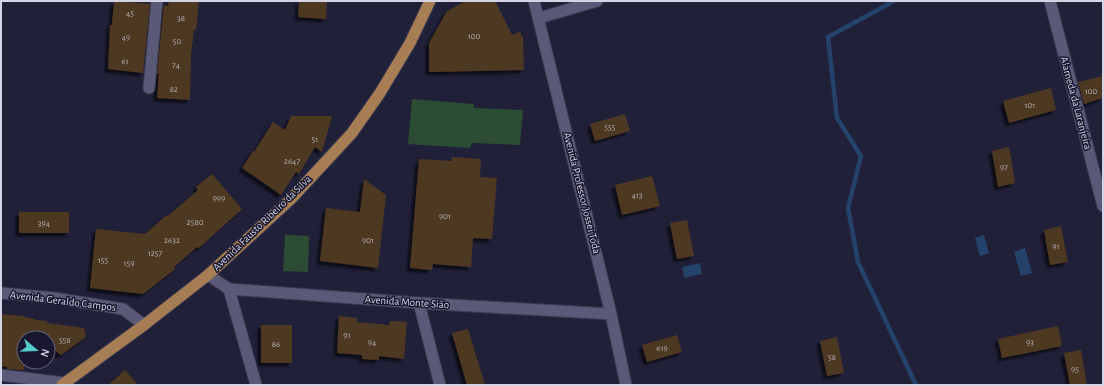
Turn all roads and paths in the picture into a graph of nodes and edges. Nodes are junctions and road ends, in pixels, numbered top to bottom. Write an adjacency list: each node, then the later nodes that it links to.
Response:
1 (156, 1): 7 (street)
2 (430, 1): 9 (main road, Avenida Fausto Ribeiro da Silva)
3 (534, 1): 6 (street, Avenida Professor Jossei Toda)
4 (597, 1): 6 (street)
5 (1050, 1): 8 (street, Alameda da Laranjeira)
6 (539, 18): 13 (street, Avenida Professor Jossei Toda)
7 (149, 88)
8 (1103, 206)
9 (208, 275): 10 (street, Avenida Monte Sião); 14 (main road, Avenida Fausto Ribeiro da Silva)
10 (229, 289): 12 (street, Avenida Monte Sião); 17 (street)
11 (1, 293): 14 (street, Avenida Geraldo Campos)
12 (419, 303): 13 (street, Avenida Monte Sião); 18 (street)
13 (611, 314): 19 (street, Avenida Professor Jossei Toda)
14 (144, 325): 16 (main road, Avenida Fausto Ribeiro da Silva)
15 (1, 375): 16 (street)
16 (64, 384)
17 (256, 385)
18 (440, 385)
19 (626, 385)

